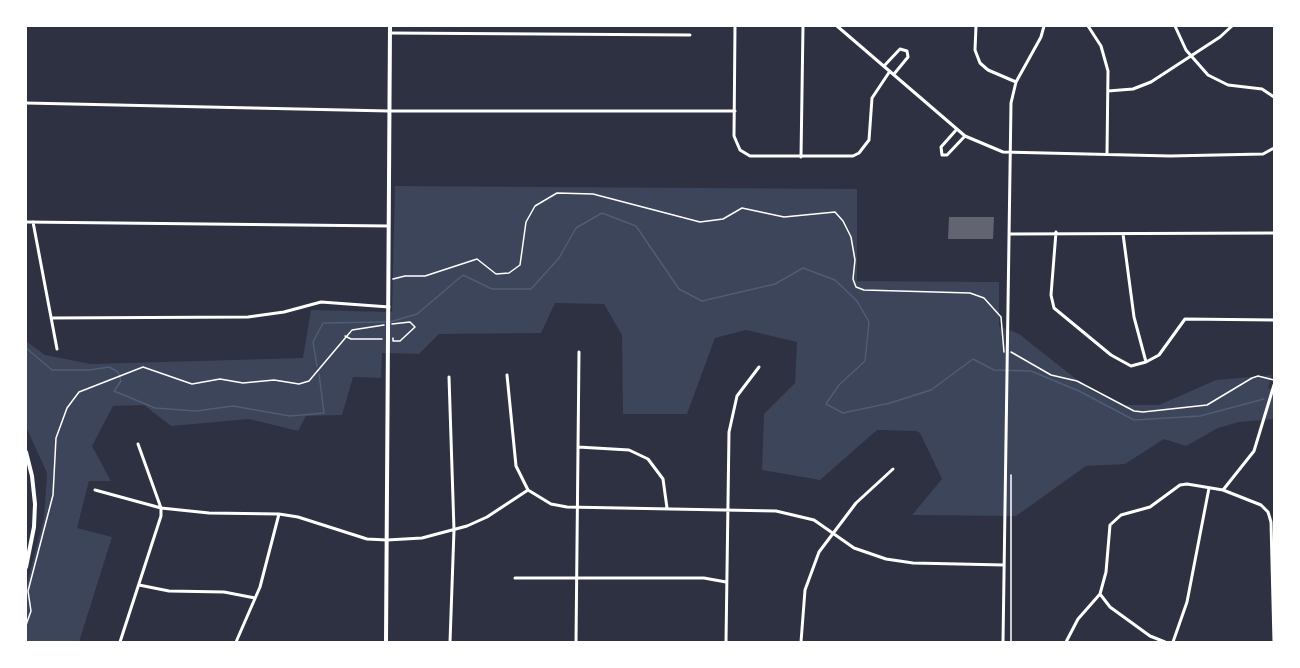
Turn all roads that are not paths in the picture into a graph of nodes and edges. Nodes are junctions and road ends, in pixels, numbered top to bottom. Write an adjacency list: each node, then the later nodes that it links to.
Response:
1 (390, 26): 10 (street)
2 (735, 26): 21 (street)
3 (803, 26): 27 (street)
4 (837, 26): 13 (street)
5 (976, 26): 16 (street)
6 (1044, 26): 16 (street)
7 (1088, 26): 17 (street)
8 (1175, 26): 12 (street)
9 (1232, 26): 12 (street)
10 (390, 33): 11 (street); 20 (street)
11 (690, 35)
12 (1190, 56): 17 (street); 18 (street)
13 (884, 66): 14 (street); 15 (street)
14 (890, 71): 15 (street); 27 (street)
15 (894, 74): 22 (street)
16 (1016, 82): 25 (street)
17 (1108, 91): 26 (street)
18 (1275, 97)
19 (26, 103): 20 (street)
20 (389, 111): 21 (street); 30 (street)
21 (735, 111): 27 (street)
22 (957, 129): 23 (street); 23 (street)
23 (965, 136): 25 (street)
24 (1275, 148): 26 (street)
25 (1011, 153): 26 (street); 33 (street)
26 (1107, 154)
27 (801, 157)
28 (26, 222): 29 (street)
29 (33, 222): 30 (street); 36 (street)
30 (388, 226): 35 (street)
31 (1056, 232): 33 (street); 34 (street); 40 (street)
32 (1275, 233): 34 (street)
33 (1010, 234): 61 (street)
34 (1122, 234): 40 (street)
35 (389, 307): 36 (street); 60 (street)
36 (51, 318): 38 (street)
37 (1275, 320): 40 (street)
38 (57, 349)
39 (579, 352): 46 (street)
40 (1146, 362)
41 (759, 367): 56 (street)
42 (507, 375): 51 (street)
43 (449, 377): 58 (street)
44 (1275, 385): 52 (street)
45 (138, 444): 54 (street)
46 (578, 447): 53 (street); 55 (street)
47 (26, 452): 62 (street)
48 (894, 469): 59 (street)
49 (1209, 488): 52 (street); 67 (street); 79 (street)
50 (95, 490): 54 (street)
51 (528, 490): 53 (street); 58 (street)
52 (1223, 490): 80 (street)
53 (578, 507): 55 (street); 64 (street)
54 (161, 508): 57 (street); 66 (street)
55 (667, 508): 56 (street)
56 (726, 508): 59 (street); 65 (street)
57 (279, 514): 60 (street); 68 (street)
58 (454, 530): 60 (street); 72 (street)
59 (832, 532): 61 (street); 75 (street)
60 (387, 540): 71 (street)
61 (1004, 565): 76 (street)
62 (26, 567)
63 (515, 578): 64 (street)
64 (577, 579): 65 (street); 73 (street)
65 (726, 582): 74 (street)
66 (139, 585): 68 (street); 69 (street)
67 (1100, 594): 77 (street); 78 (street)
68 (255, 598): 70 (street)
69 (120, 642)
70 (236, 642)
71 (386, 642)
72 (450, 642)
73 (576, 642)
74 (726, 642)
75 (801, 642)
76 (1003, 642)
77 (1066, 642)
78 (1165, 642)
79 (1173, 642)
80 (1274, 642)

